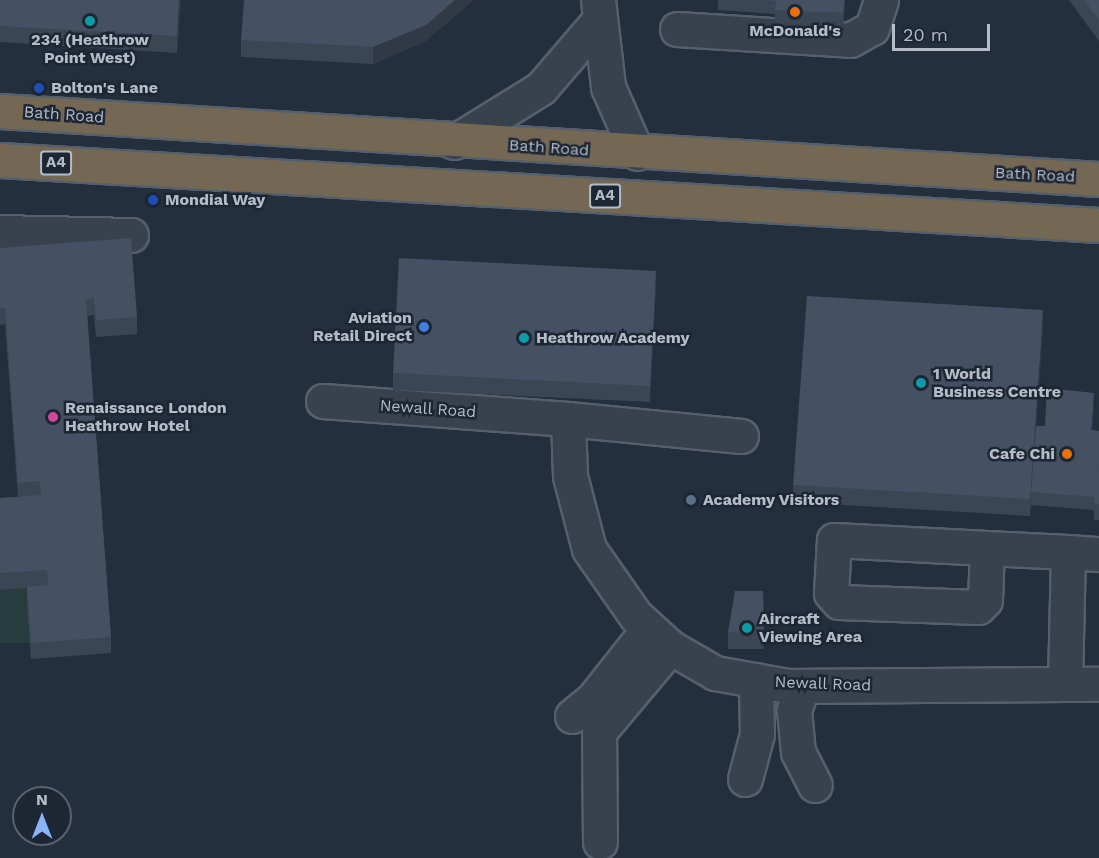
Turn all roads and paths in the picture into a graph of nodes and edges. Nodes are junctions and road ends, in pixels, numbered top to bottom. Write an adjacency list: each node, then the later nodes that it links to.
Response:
1 (881, 0): 3 (street)
2 (598, 12): 5 (street); 6 (street)
3 (677, 29)
4 (0, 111): 5 (highway, Bath Road)
5 (454, 141): 6 (highway, Bath Road)
6 (637, 153): 8 (highway, Bath Road)
7 (0, 160): 9 (highway, A4)
8 (1099, 179)
9 (1099, 225)
10 (0, 232): 11 (street)
11 (131, 235)
12 (323, 401): 13 (street, Newall Road)
13 (568, 419): 14 (street, Newall Road); 17 (street, Newall Road)
14 (741, 436)
15 (987, 548): 15 (street); 16 (street)
16 (1084, 553): 19 (street)
17 (659, 638): 18 (street, Newall Road); 22 (street); 25 (street)
18 (756, 680): 21 (street, Newall Road); 23 (street)
19 (1065, 684): 20 (street, Newall Road); 21 (street, Newall Road)
20 (1099, 684)
21 (803, 686): 24 (street)
22 (572, 716)
23 (745, 779)
24 (815, 785)
25 (600, 842)

